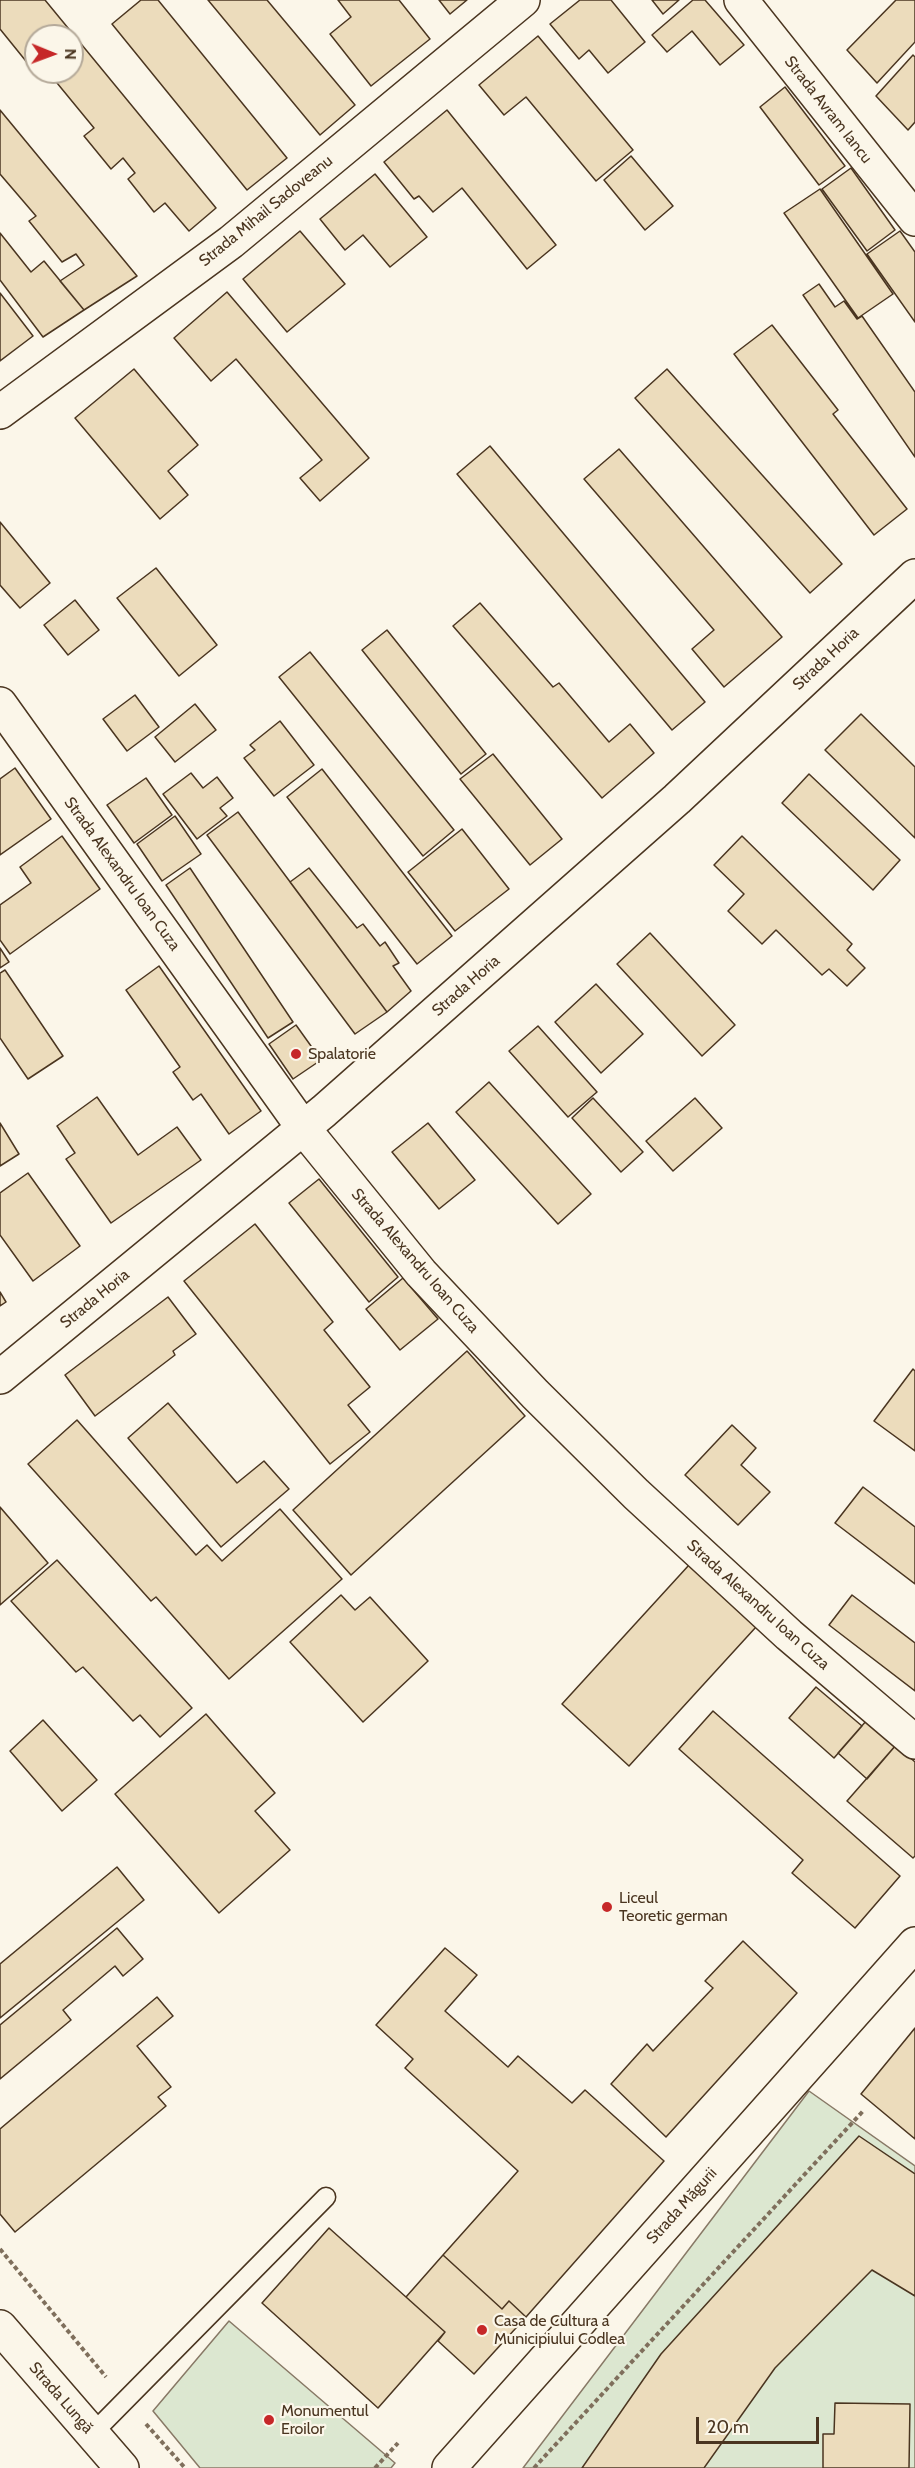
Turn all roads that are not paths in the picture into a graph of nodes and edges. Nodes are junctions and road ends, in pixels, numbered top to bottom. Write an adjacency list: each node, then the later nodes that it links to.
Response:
1 (523, 0): 4 (main road, Strada Mihail Sadoveanu)
2 (741, 0): 3 (main road, Strada Avram Iancu)
3 (915, 219)
4 (0, 412)
5 (915, 576): 7 (main road, Strada Horia)
6 (0, 704): 7 (main road, Strada Alexandru Ioan Cuza)
7 (304, 1129): 8 (main road, Strada Horia); 9 (main road, Strada Alexandru Ioan Cuza)
8 (0, 1377)
9 (915, 1742)
10 (915, 1944): 15 (main road, Strada Măgurii)
11 (326, 2197): 13 (lane)
12 (0, 2327): 13 (main road, Strada Lungă)
13 (92, 2434): 14 (main road, Strada Lungă)
14 (123, 2468)
15 (449, 2468)

